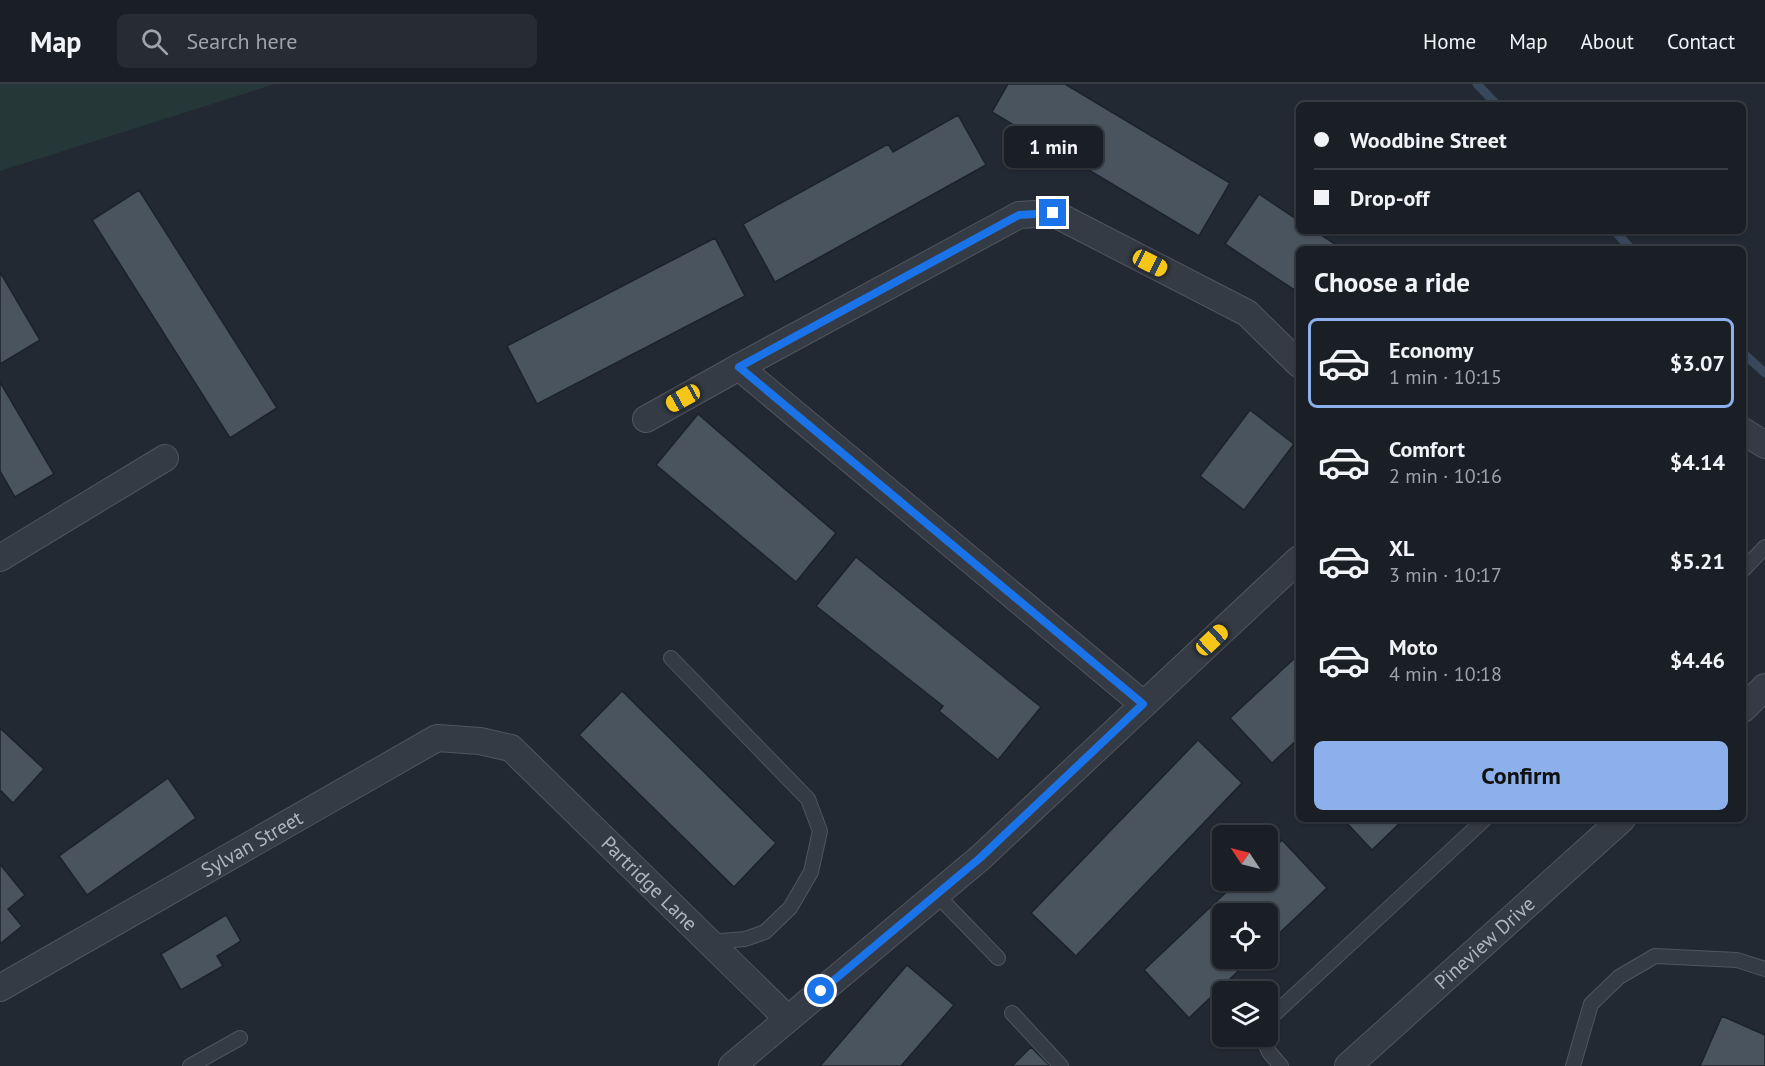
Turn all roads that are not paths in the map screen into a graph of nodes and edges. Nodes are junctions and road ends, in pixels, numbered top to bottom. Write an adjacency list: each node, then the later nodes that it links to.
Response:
1 (1296, 361): 2 (street)
2 (739, 367): 3 (street); 13 (street)
3 (646, 419)
4 (1746, 433): 5 (street)
5 (1765, 445)
6 (165, 458): 8 (street)
7 (1765, 547): 10 (lane)
8 (0, 558)
9 (1296, 562): 13 (street)
10 (1746, 567)
11 (671, 658): 19 (lane)
12 (1765, 687): 14 (street)
13 (1143, 704): 18 (street)
14 (1746, 706)
15 (511, 748): 19 (street, Partridge Lane); 22 (street, Sylvan Street)
16 (1482, 822): 23 (lane)
17 (1619, 822): 32 (street, Pineview Drive)
18 (936, 894): 20 (lane); 25 (street)
19 (709, 942): 25 (street, Partridge Lane)
20 (998, 958)
21 (1765, 969): 33 (lane)
22 (0, 988)
23 (1278, 1011)
24 (1012, 1013): 30 (lane)
25 (788, 1019): 29 (street)
26 (240, 1038): 28 (lane)
27 (1267, 1047): 31 (lane)
28 (190, 1066)
29 (732, 1066)
30 (1061, 1066)
31 (1281, 1066)
32 (1349, 1066)
33 (1573, 1066)

